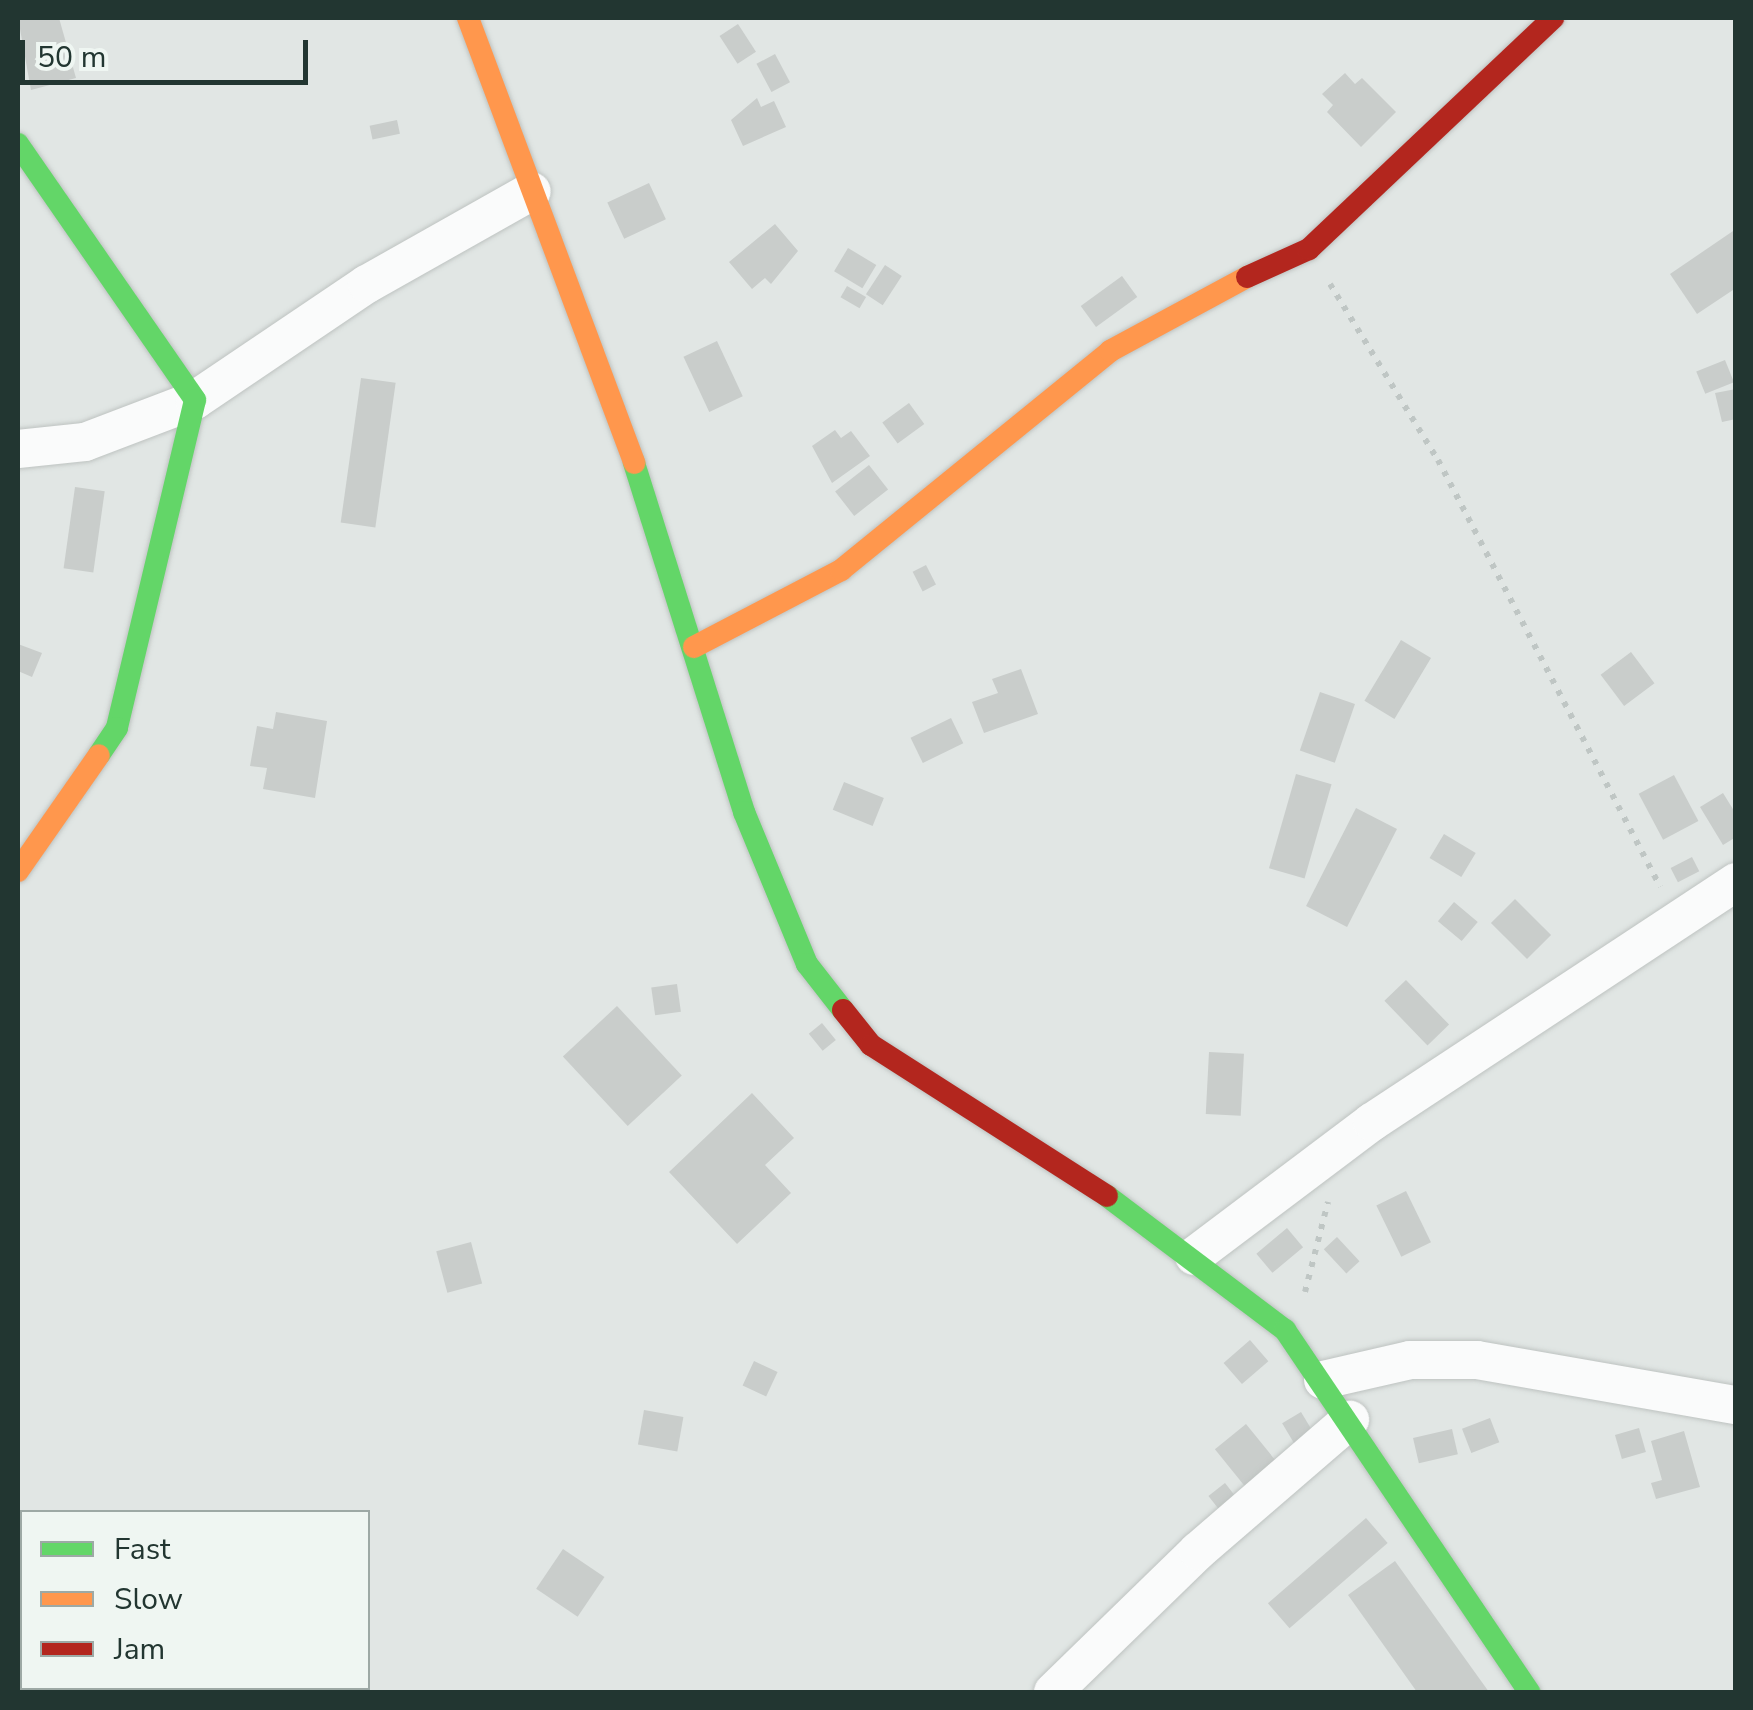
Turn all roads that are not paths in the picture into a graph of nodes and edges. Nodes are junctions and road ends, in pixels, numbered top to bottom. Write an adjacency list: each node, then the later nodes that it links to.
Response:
1 (468, 18): 4 (street)
2 (1553, 18): 7 (street)
3 (18, 144): 5 (street)
4 (532, 192): 5 (street); 7 (street)
5 (195, 400): 6 (street); 8 (street)
6 (18, 449)
7 (694, 647): 10 (street)
8 (18, 871)
9 (1736, 882): 10 (street)
10 (1194, 1256): 11 (street)
11 (1324, 1380): 12 (street); 13 (street)
12 (1736, 1405)
13 (1350, 1420): 14 (street); 15 (street)
14 (1053, 1692)
15 (1529, 1692)

